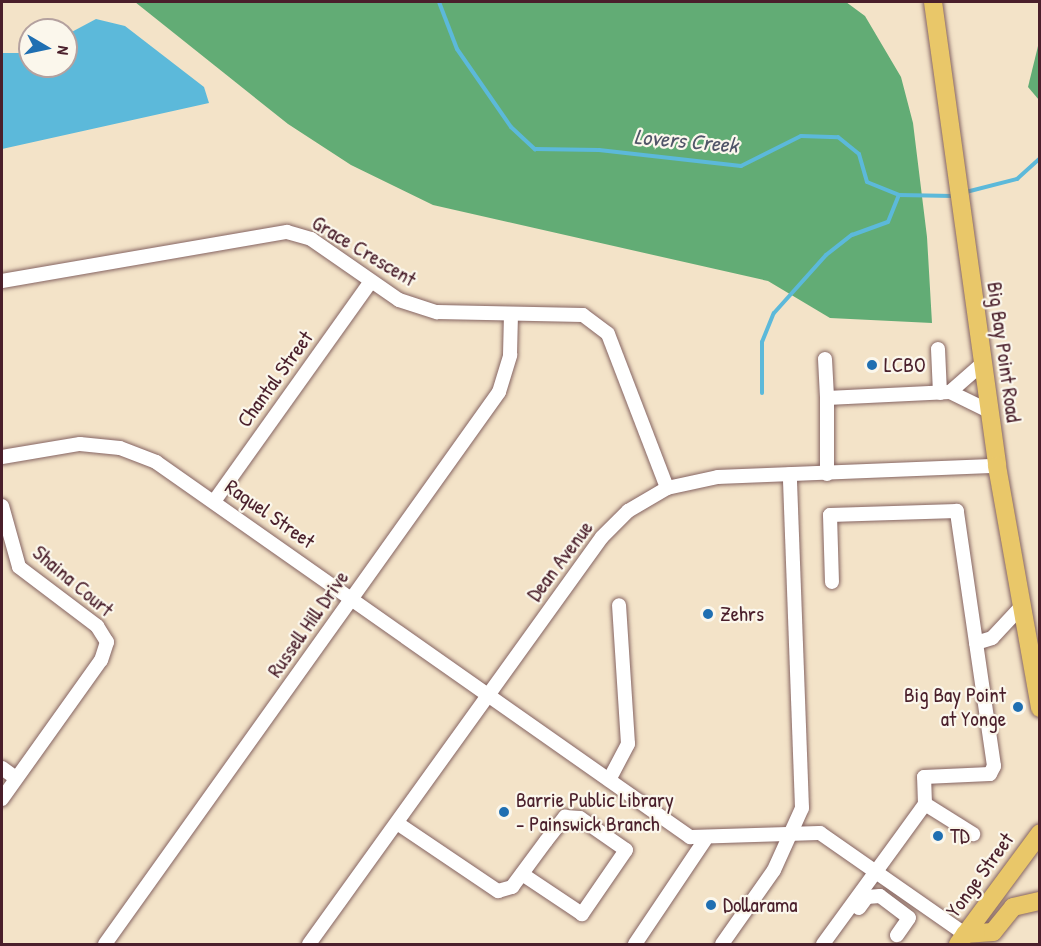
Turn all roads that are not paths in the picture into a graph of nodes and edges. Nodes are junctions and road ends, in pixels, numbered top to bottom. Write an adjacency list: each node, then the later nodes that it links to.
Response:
1 (933, 2): 7 (main road, Big Bay Point Road)
2 (2, 281): 3 (street, Grace Crescent)
3 (370, 283): 4 (street, Grace Crescent); 16 (street, Chantal Street)
4 (511, 315): 15 (street, Grace Crescent); 19 (street, Russell Hill Drive)
5 (938, 349): 8 (street)
6 (825, 359): 9 (street)
7 (983, 363): 8 (street); 10 (main road, Big Bay Point Road)
8 (945, 392): 9 (street); 10 (street)
9 (826, 398): 14 (street)
10 (989, 411): 12 (main road, Big Bay Point Road)
11 (2, 457): 16 (street, Raquel Street)
12 (997, 466): 14 (street, Dean Avenue); 21 (main road, Big Bay Point Road)
13 (790, 474): 14 (street, Dean Avenue); 15 (street, Dean Avenue); 32 (street)
14 (827, 474)
15 (667, 488): 24 (street, Dean Avenue)
16 (215, 500): 19 (street, Raquel Street)
17 (2, 506): 27 (street, Shaina Court)
18 (832, 582): 22 (street)
19 (352, 598): 24 (street, Raquel Street); 41 (street, Russell Hill Drive)
20 (619, 605): 28 (street)
21 (1021, 607): 22 (street); 23 (main road, Big Bay Point Road)
22 (976, 643): 30 (street)
23 (1038, 682): 25 (main road, Big Bay Point Road)
24 (488, 694): 28 (street, Raquel Street); 31 (street, Dean Avenue)
25 (1040, 708)
26 (2, 768): 27 (street)
27 (16, 778): 29 (street, Shaina Court)
28 (609, 780): 35 (street, Raquel Street)
29 (2, 800)
30 (925, 804): 34 (street); 36 (street)
31 (397, 823): 37 (street); 42 (street, Dean Avenue)
32 (795, 831): 35 (street); 36 (street); 44 (street)
33 (1040, 833): 40 (main road, Yonge Street)
34 (973, 834)
35 (705, 840): 43 (street)
36 (875, 872): 40 (street); 45 (street)
37 (522, 874): 37 (street)
38 (1040, 901): 40 (main road)
39 (897, 935): 46 (street)
40 (962, 939)
41 (105, 945)
42 (309, 945)
43 (635, 945)
44 (722, 945)
45 (823, 945)
46 (833, 945)

